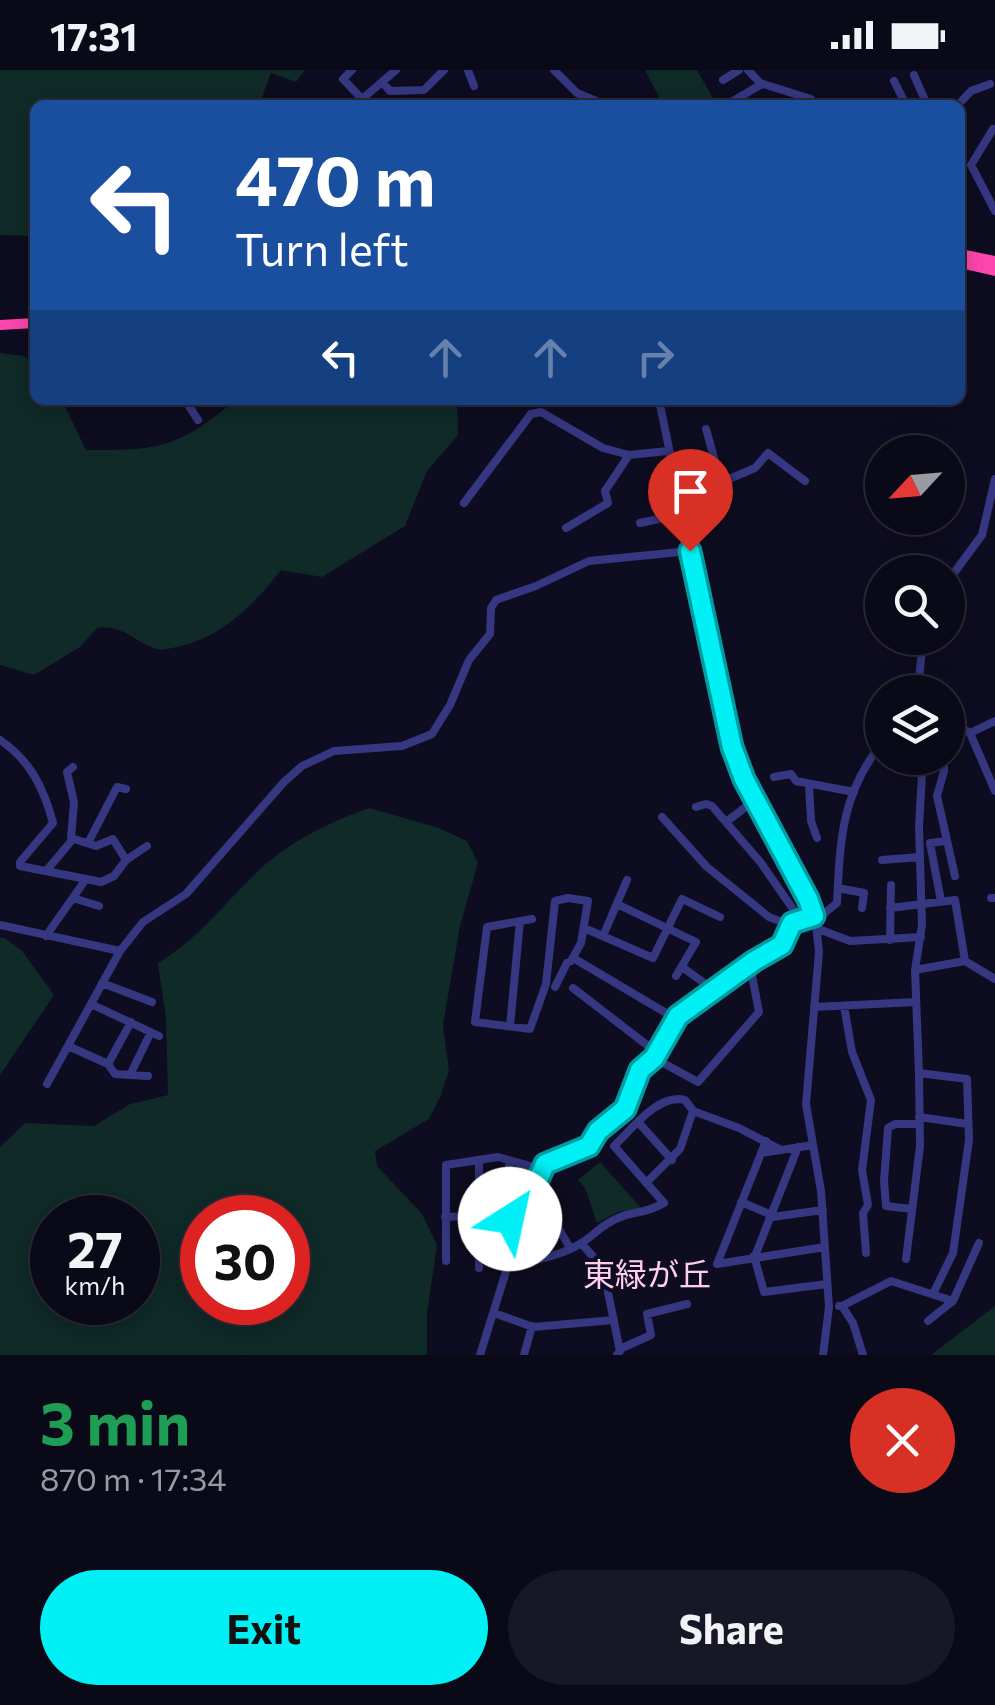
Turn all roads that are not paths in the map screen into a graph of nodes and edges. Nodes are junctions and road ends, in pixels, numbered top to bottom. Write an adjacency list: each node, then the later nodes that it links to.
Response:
1 (352, 70): 11 (street)
2 (396, 70): 11 (street)
3 (444, 70): 11 (street)
4 (468, 70): 14 (street)
5 (554, 70): 15 (street)
6 (739, 70): 9 (street)
7 (748, 70): 12 (street)
8 (914, 74): 21 (street)
9 (723, 80)
10 (894, 81): 20 (street)
11 (383, 83)
12 (762, 84): 18 (street); 19 (street)
13 (990, 84): 22 (street)
14 (474, 86)
15 (577, 93): 16 (street); 17 (street)
16 (572, 100)
17 (594, 100)
18 (736, 100)
19 (802, 100)
20 (904, 100)
21 (925, 100)
22 (963, 100)
23 (993, 129): 24 (street)
24 (995, 211)
25 (965, 255): 26 (highway)
26 (995, 261)
27 (965, 264): 28 (highway)
28 (995, 272)
29 (30, 327): 30 (highway)
30 (0, 328)
31 (188, 405): 33 (street)
32 (660, 405): 35 (street)
33 (198, 420)
34 (706, 428): 39 (street)
35 (668, 451): 36 (street); 40 (street)
36 (629, 455): 41 (street); 44 (street)
37 (995, 480): 46 (street)
38 (805, 481): 39 (street)
39 (720, 483): 40 (street)
40 (679, 500): 42 (street)
41 (464, 503)
42 (682, 514): 43 (street); 45 (street)
43 (640, 523)
44 (566, 528)
45 (690, 551): 61 (street); 101 (street)
46 (965, 558)
47 (995, 722): 49 (street)
48 (965, 730): 49 (street)
49 (970, 733): 53 (street)
50 (1, 742): 75 (street)
51 (73, 767): 66 (street)
52 (865, 772): 60 (street)
53 (992, 774): 59 (street)
54 (922, 775): 70 (street)
55 (943, 775): 67 (street)
56 (774, 777): 57 (street)
57 (809, 785): 60 (street); 65 (street)
58 (126, 789): 68 (street)
59 (995, 791)
60 (854, 792): 80 (street)
61 (755, 800): 64 (street); 92 (street)
62 (696, 807): 64 (street)
63 (662, 817): 94 (street)
64 (726, 822): 86 (street)
65 (816, 838)
66 (73, 839): 68 (street); 75 (street)
67 (946, 840): 69 (street); 76 (street)
68 (88, 843): 73 (street)
69 (930, 843): 70 (street); 82 (street)
70 (918, 844): 72 (street)
71 (146, 846): 73 (street)
72 (919, 857): 74 (street); 84 (street)
73 (126, 860): 77 (street)
74 (882, 860)
75 (46, 871): 77 (street)
76 (955, 876)
77 (86, 880): 81 (street)
78 (627, 880): 83 (street)
79 (891, 884): 88 (street)
80 (838, 888): 87 (street); 92 (street)
81 (73, 898): 85 (street); 97 (street)
82 (940, 901): 84 (street); 103 (street)
83 (617, 904): 96 (street); 98 (street)
84 (920, 905): 88 (street); 99 (street)
85 (99, 906)
86 (793, 908)
87 (862, 908)
88 (890, 908): 100 (street)
89 (720, 916): 96 (street)
90 (532, 920): 91 (street)
91 (520, 921): 120 (street); 120 (street)
92 (816, 921): 94 (street); 100 (street); 117 (street)
93 (0, 924): 97 (street)
94 (790, 925): 104 (street)
95 (584, 928): 98 (street); 102 (street); 120 (street)
96 (667, 928): 98 (street); 105 (street)
97 (46, 936): 101 (street)
98 (602, 936)
99 (920, 937): 100 (street); 106 (street)
100 (890, 940)
101 (120, 952): 109 (street)
102 (571, 960): 110 (street); 118 (street)
103 (965, 962): 106 (street); 108 (street)
104 (750, 964): 112 (street); 122 (street)
105 (682, 967): 107 (street); 112 (street)
106 (915, 970): 114 (street)
107 (676, 976)
108 (995, 980)
109 (102, 983): 113 (street); 115 (street)
110 (555, 987)
111 (573, 988): 122 (street)
112 (714, 990): 122 (street)
113 (152, 1002)
114 (916, 1002): 116 (street); 124 (street)
115 (91, 1004): 119 (street); 121 (street)
116 (844, 1006): 117 (street); 155 (street)
117 (814, 1007): 133 (street)
118 (671, 1016)
119 (130, 1022): 123 (street); 125 (street)
120 (510, 1026)
121 (68, 1046): 123 (street); 127 (street)
122 (655, 1055): 140 (street)
123 (108, 1064): 125 (street)
124 (919, 1073): 129 (street); 131 (street)
125 (130, 1075): 126 (street)
126 (148, 1076)
127 (47, 1084)
128 (694, 1112): 130 (street); 132 (street); 139 (street)
129 (919, 1120): 131 (street); 144 (street); 144 (street)
130 (639, 1123): 139 (street); 141 (street)
131 (968, 1124): 163 (street)
132 (766, 1141): 135 (street); 136 (street)
133 (813, 1145): 134 (street); 145 (street)
134 (798, 1148): 135 (street); 147 (street)
135 (781, 1150): 136 (street)
136 (761, 1152): 143 (street)
137 (480, 1160): 138 (street); 146 (street); 148 (street)
138 (509, 1160): 140 (street); 149 (street)
139 (672, 1160): 141 (street)
140 (541, 1169): 142 (street)
141 (646, 1183): 152 (street)
142 (535, 1188): 149 (street); 154 (street)
143 (741, 1202): 147 (street); 150 (street)
144 (912, 1209): 157 (street)
145 (823, 1210): 147 (street); 153 (street)
146 (479, 1216): 148 (street); 149 (street); 161 (street)
147 (772, 1216): 156 (street)
148 (445, 1217): 159 (street)
149 (510, 1217): 160 (street)
150 (725, 1243): 158 (street); 158 (street)
151 (979, 1243): 164 (street)
152 (581, 1244): 154 (street); 169 (street)
153 (825, 1247): 156 (street); 162 (street)
154 (570, 1248): 160 (street)
155 (866, 1254)
156 (755, 1256): 158 (street); 162 (street)
157 (906, 1259)
158 (737, 1260)
159 (446, 1261)
160 (508, 1266): 168 (street)
161 (479, 1268)
162 (827, 1284): 166 (street)
163 (932, 1294): 164 (street); 167 (street)
164 (954, 1301): 170 (street)
165 (687, 1304): 172 (street)
166 (829, 1306): 167 (street); 175 (street)
167 (842, 1306): 176 (street)
168 (494, 1314): 171 (street); 173 (street)
169 (614, 1320): 171 (street); 172 (street)
170 (928, 1321)
171 (532, 1326): 174 (street)
172 (619, 1352)
173 (480, 1355)
174 (524, 1355)
175 (823, 1355)
176 (863, 1355)

